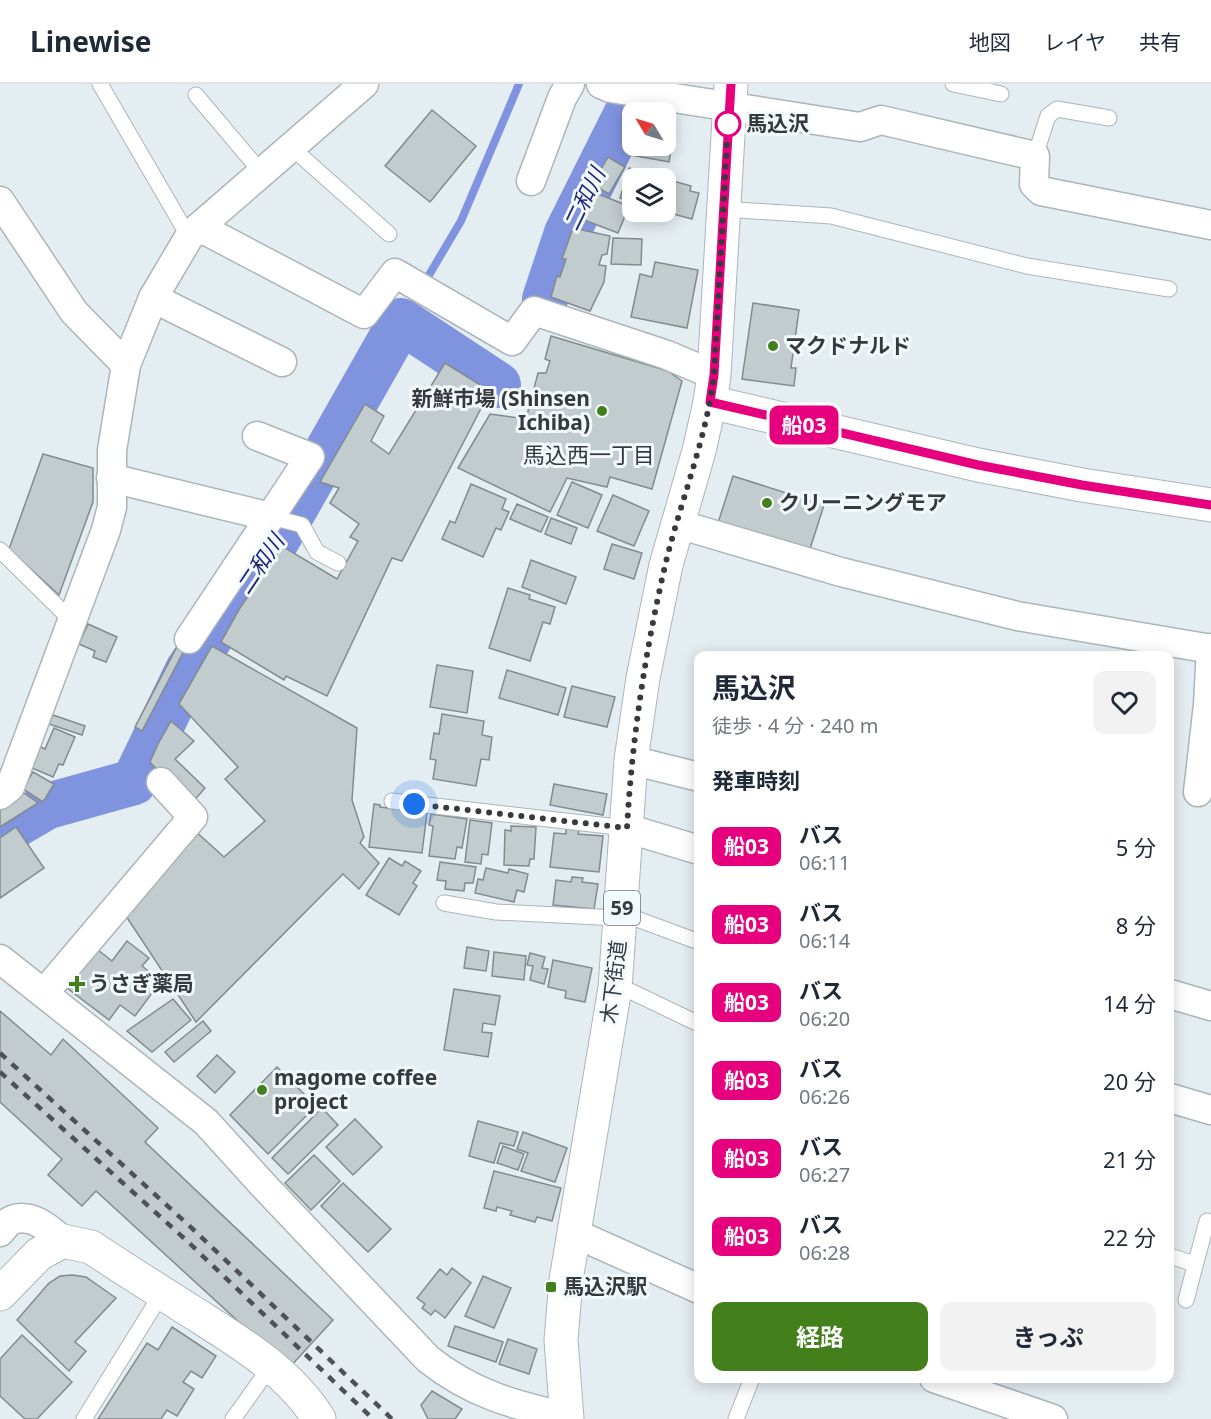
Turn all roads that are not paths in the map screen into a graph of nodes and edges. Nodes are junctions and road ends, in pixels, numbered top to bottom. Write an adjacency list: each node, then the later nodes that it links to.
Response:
1 (100, 84): 17 (lane)
2 (364, 84): 10 (street)
3 (570, 84): 13 (street)
4 (601, 84): 8 (street)
5 (952, 84): 6 (lane)
6 (1001, 94)
7 (196, 95): 12 (lane)
8 (730, 96): 11 (street); 15 (main road, 木下街道 / 59)
9 (1109, 118): 11 (lane)
10 (291, 147): 12 (street); 18 (lane)
11 (1035, 156): 16 (street)
12 (261, 172): 17 (street)
13 (531, 181)
14 (0, 201): 22 (street)
15 (723, 209): 19 (lane); 23 (main road, 木下街道 / 59)
16 (1211, 225)
17 (194, 232): 20 (street); 23 (street)
18 (389, 234)
19 (1169, 289)
20 (153, 298): 21 (street); 22 (street)
21 (282, 362)
22 (126, 365): 25 (street)
23 (712, 389): 26 (main road); 28 (main road, 木下街道 / 59)
24 (257, 436): 27 (street)
25 (111, 478): 27 (street); 31 (street)
26 (1211, 505)
27 (271, 517): 30 (lane); 32 (street)
28 (678, 524): 33 (street); 34 (main road, 木下街道 / 59)
29 (0, 550): 31 (lane)
30 (338, 563)
31 (72, 621): 38 (street)
32 (189, 639)
33 (1211, 648): 37 (street)
34 (631, 760): 35 (street); 40 (main road, 木下街道 / 59)
35 (694, 776)
36 (161, 782): 47 (street)
37 (1198, 792)
38 (0, 795)
39 (392, 801): 40 (lane)
40 (627, 828): 41 (street); 43 (main road, 木下街道 / 59)
41 (694, 848)
42 (444, 903): 43 (lane)
43 (621, 918): 44 (lane); 46 (main road, 木下街道 / 59)
44 (694, 940)
45 (0, 958): 47 (street)
46 (615, 988): 50 (lane); 55 (main road, 木下街道 / 59)
47 (44, 993): 67 (street)
48 (1174, 995): 49 (street)
49 (1211, 1006)
50 (694, 1022)
51 (1174, 1099): 52 (street)
52 (1211, 1110)
53 (1207, 1221): 58 (lane)
54 (0, 1232): 56 (street)
55 (574, 1233): 59 (street); 67 (main road, 木下街道 / 59)
56 (63, 1241): 60 (main road); 61 (main road)
57 (1174, 1257): 58 (lane)
58 (1195, 1264): 62 (lane)
59 (694, 1287)
60 (162, 1293): 63 (main road); 68 (lane)
61 (0, 1294)
62 (1186, 1300)
63 (271, 1366): 69 (lane); 70 (main road)
64 (750, 1383): 71 (lane)
65 (947, 1383): 66 (street)
66 (1039, 1417)
67 (567, 1418)
68 (84, 1419)
69 (233, 1419)
70 (319, 1419)
71 (736, 1419)

